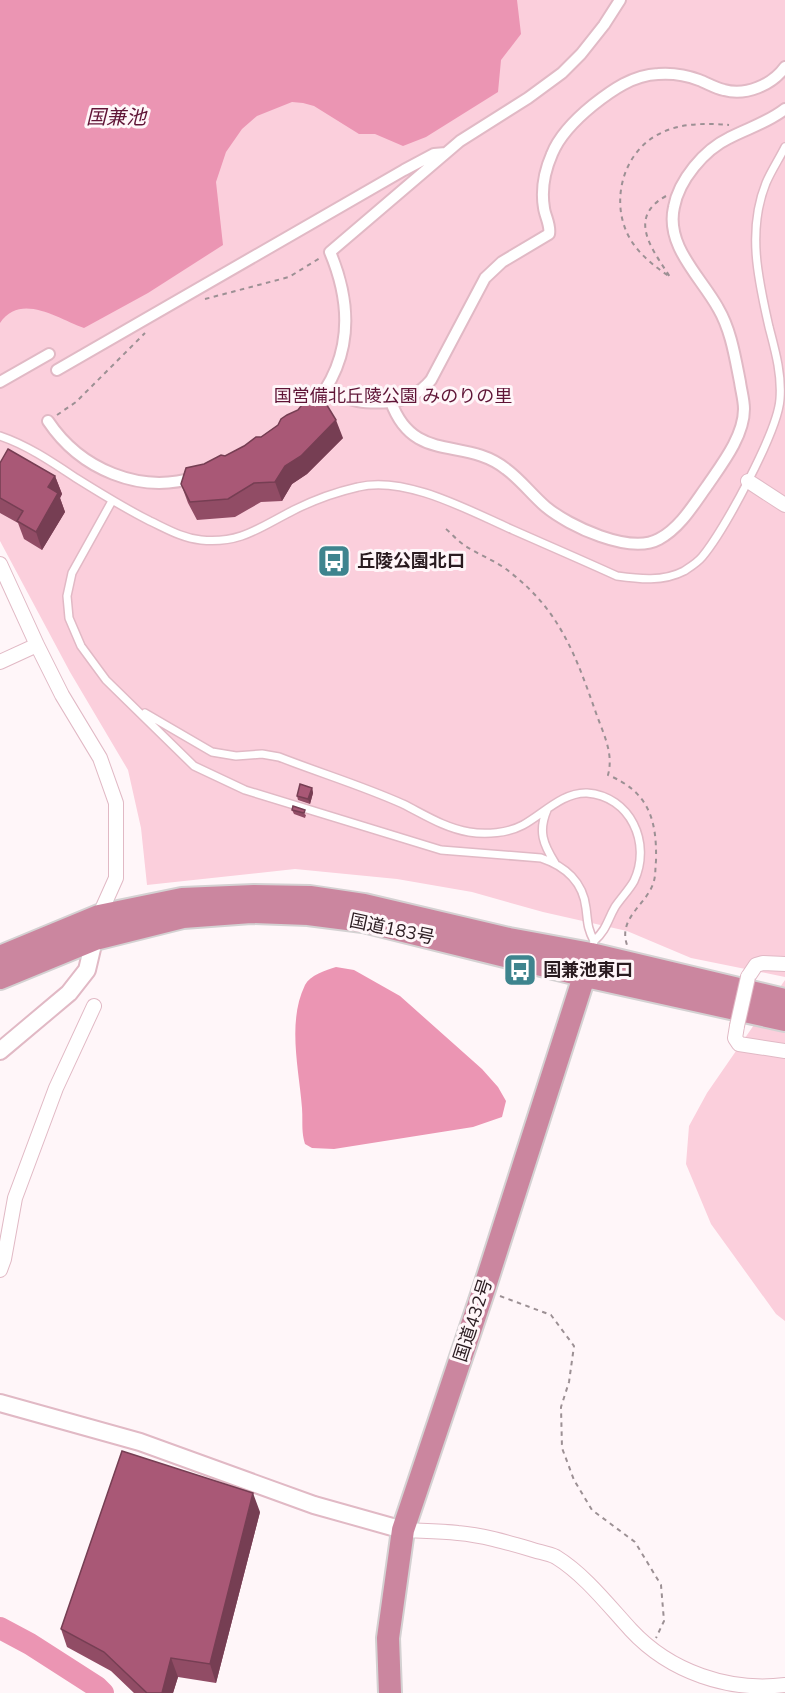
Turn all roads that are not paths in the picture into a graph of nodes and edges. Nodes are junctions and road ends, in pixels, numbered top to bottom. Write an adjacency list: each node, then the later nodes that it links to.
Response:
1 (620, 0): 5 (street)
2 (785, 67): 10 (street)
3 (785, 109): 10 (street)
4 (785, 147): 15 (lane)
5 (446, 153): 7 (street); 9 (street)
6 (49, 354): 8 (street)
7 (57, 370)
8 (0, 382)
9 (327, 389): 10 (street); 11 (street)
10 (392, 402)
11 (302, 417)
12 (48, 421): 14 (street)
13 (0, 436): 16 (lane)
14 (205, 474)
15 (748, 481): 16 (lane); 17 (street)
16 (112, 501): 21 (lane)
17 (785, 505)
18 (0, 564): 19 (street)
19 (36, 645): 20 (street); 24 (street)
20 (0, 662)
21 (138, 709): 22 (lane); 23 (lane)
22 (547, 810): 23 (lane); 26 (lane)
23 (555, 863): 26 (lane)
24 (99, 916): 25 (street); 26 (highway, 国道183号); 27 (highway, 国道183号)
25 (95, 939): 29 (highway, 国道183号); 30 (highway, 国道183号); 34 (street)
26 (592, 947): 29 (highway, 国道432号); 31 (highway, 国道183号)
27 (0, 957)
28 (785, 964): 35 (street, bridge)
29 (586, 976): 33 (highway, 国道183号); 38 (highway, 国道432号)
30 (0, 978)
31 (785, 1000)
32 (94, 1006): 36 (street)
33 (785, 1020)
34 (0, 1051)
35 (785, 1051)
36 (0, 1270)
37 (0, 1403): 38 (street)
38 (403, 1530): 39 (street); 40 (highway, 国道432号)
39 (785, 1685)
40 (390, 1693)

